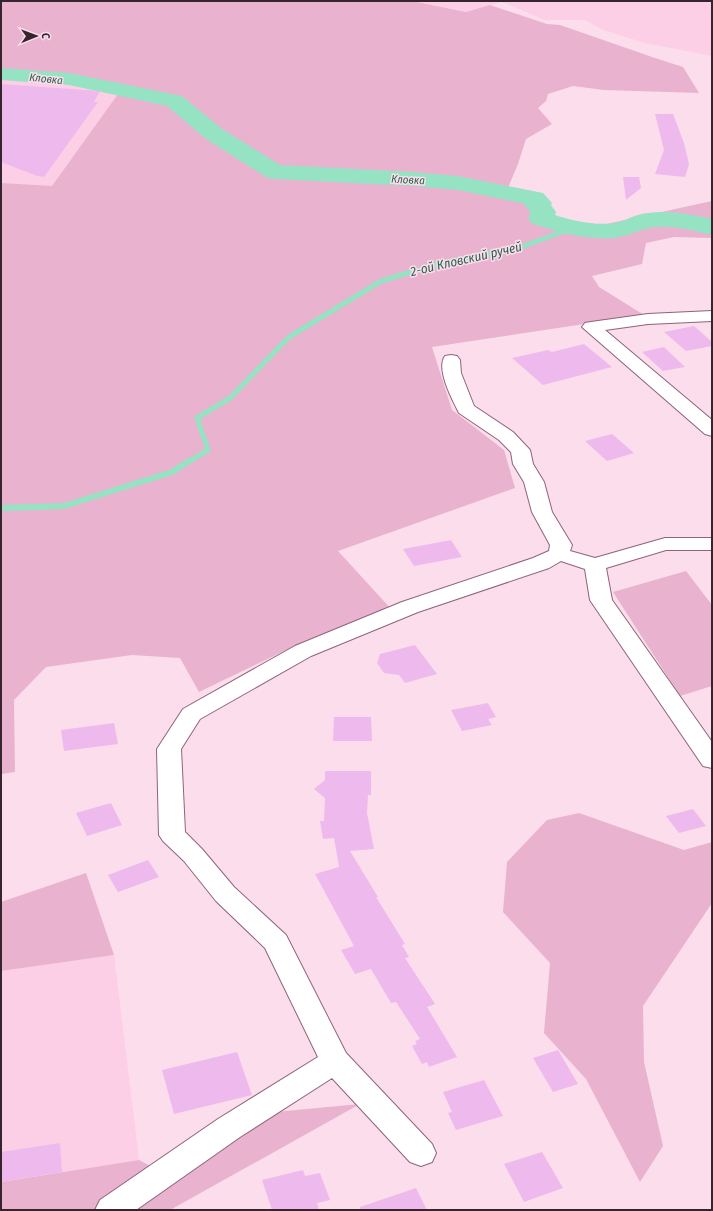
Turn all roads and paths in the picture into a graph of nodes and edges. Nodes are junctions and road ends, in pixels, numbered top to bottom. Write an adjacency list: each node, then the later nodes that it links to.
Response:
1 (712, 316): 3 (street)
2 (451, 360): 5 (street)
3 (712, 430)
4 (712, 544): 6 (street)
5 (559, 554): 6 (street); 8 (street)
6 (595, 564): 7 (street)
7 (712, 760)
8 (335, 1062): 9 (street); 10 (street)
9 (421, 1153)
10 (111, 1210)

